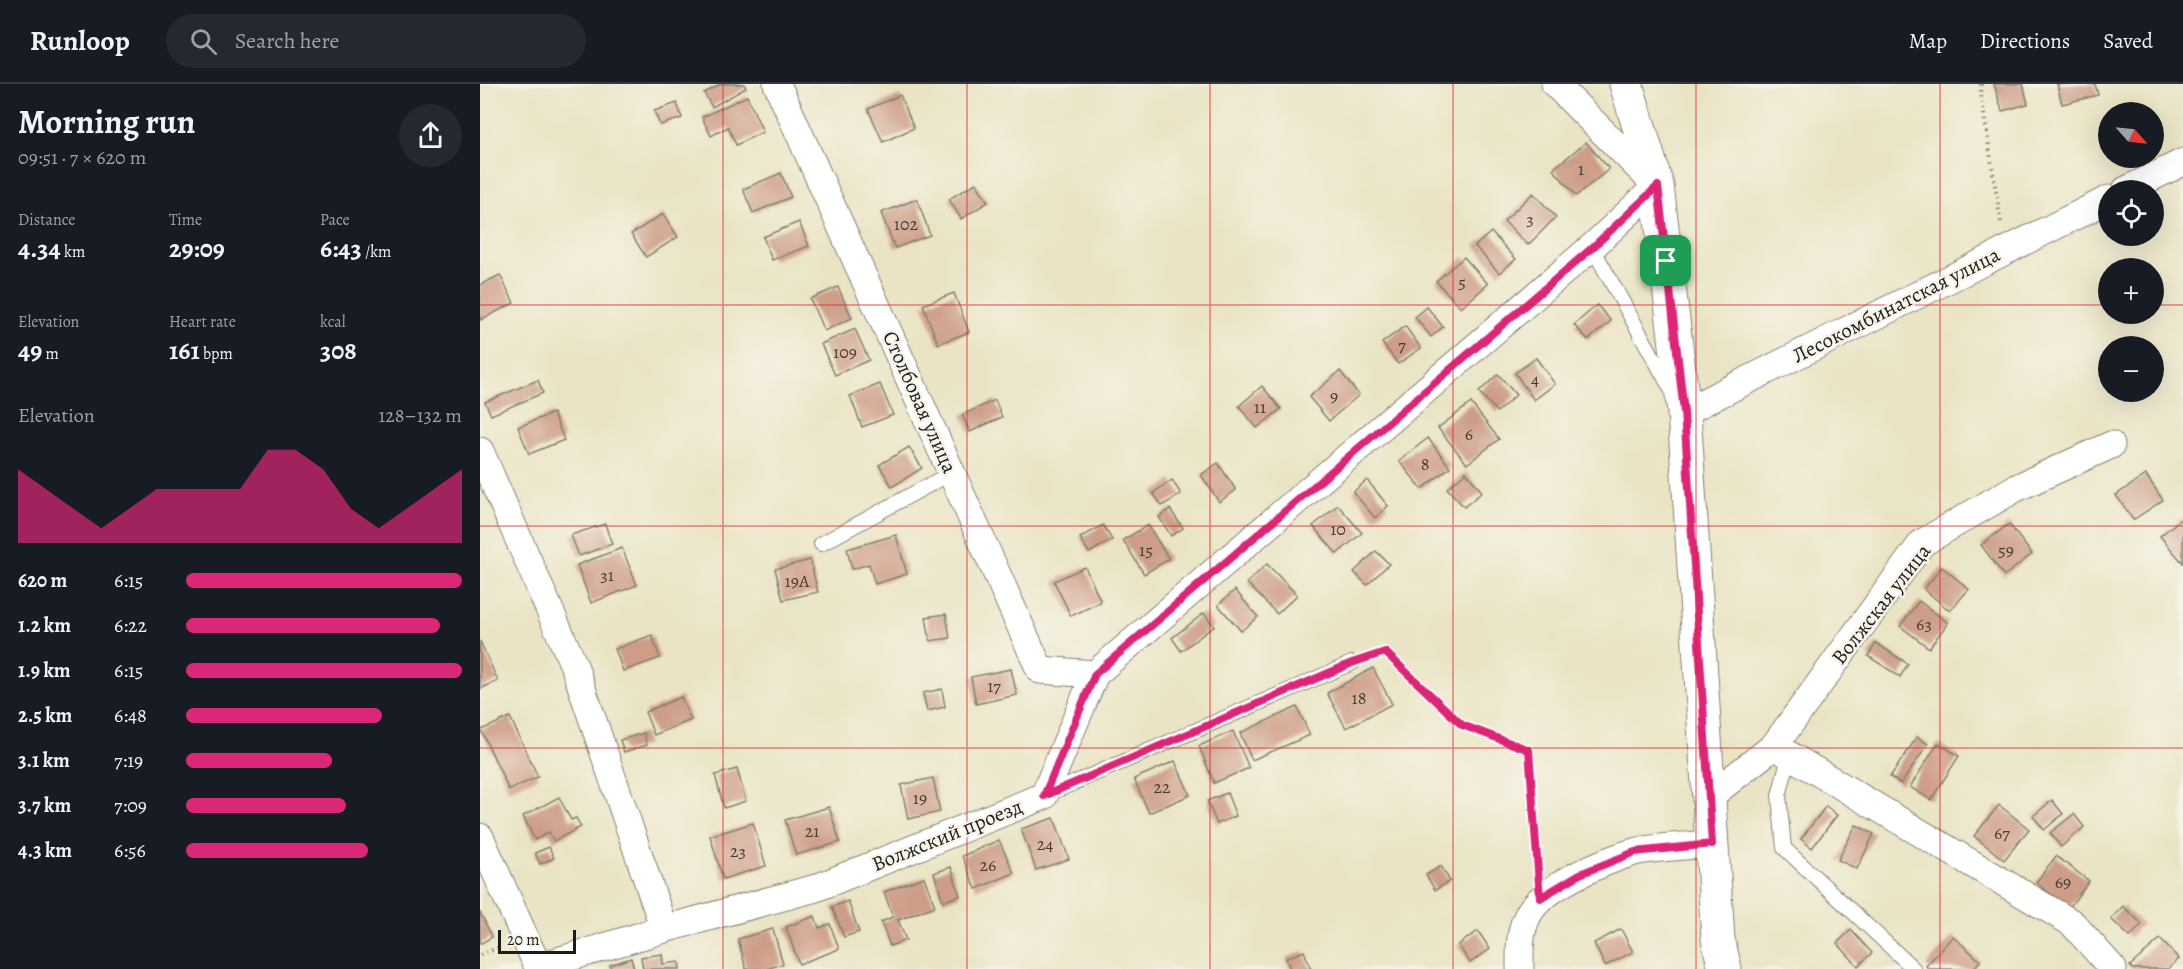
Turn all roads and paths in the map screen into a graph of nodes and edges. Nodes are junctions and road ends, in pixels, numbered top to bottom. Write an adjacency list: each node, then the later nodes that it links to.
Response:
1 (777, 84): 14 (street, Столбовая улица)
2 (1556, 84): 7 (street)
3 (1626, 84): 7 (street)
4 (1981, 84): 10 (path)
5 (2183, 162): 6 (street)
6 (2146, 180)
7 (1658, 186): 9 (street, Волжский проезд); 11 (street)
8 (2098, 205): 10 (street, Лесокомбинатская улица)
9 (1592, 248): 11 (lane); 17 (street, Волжский проезд)
10 (2006, 251): 11 (street, Лесокомбинатская улица)
11 (1684, 412): 20 (street)
12 (2111, 445): 18 (street, Волжская улица)
13 (480, 451): 24 (street)
14 (951, 473): 15 (lane); 17 (street, Столбовая улица)
15 (821, 544)
16 (1352, 663): 19 (lane); 23 (path)
17 (1095, 674): 19 (street, Волжский проезд)
18 (1781, 751): 20 (street, Волжская улица); 28 (lane); 29 (street)
19 (1044, 796): 24 (street, Волжский проезд)
20 (1709, 797): 22 (street)
21 (480, 837): 25 (street)
22 (1712, 844): 23 (street); 27 (street)
23 (1540, 898): 26 (street)
24 (664, 929): 25 (street, Волжский проезд)
25 (539, 968)
26 (1520, 969)
27 (1725, 969)
28 (1914, 969)
29 (2113, 969)

